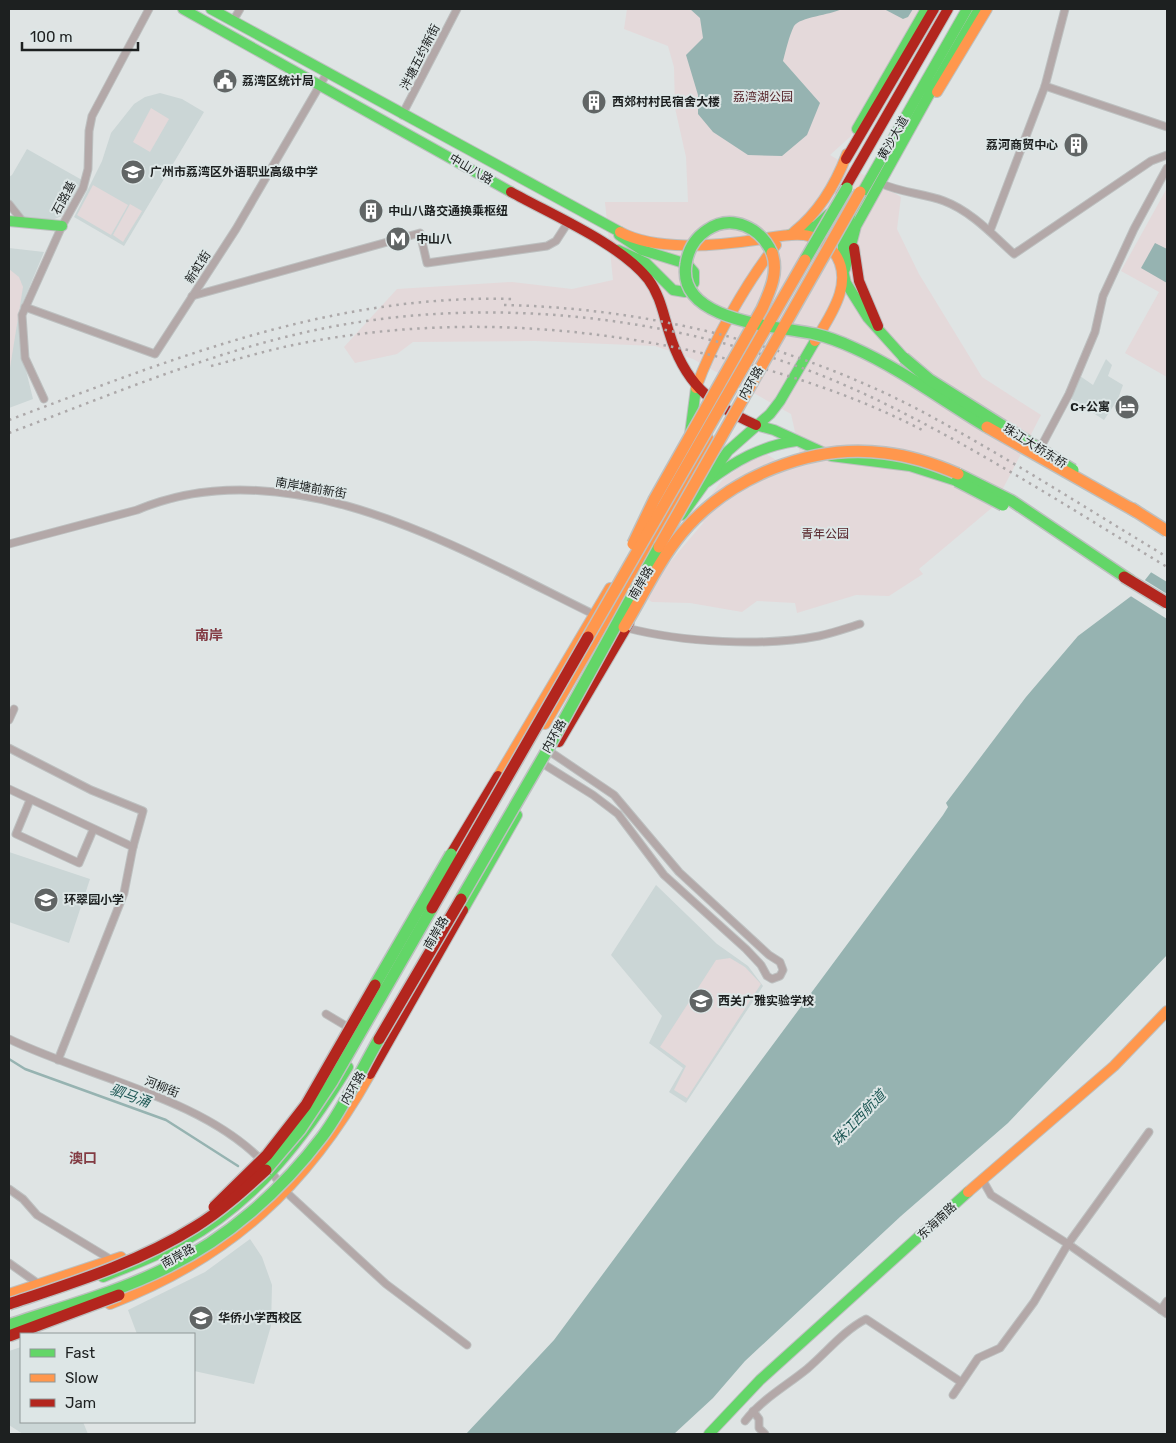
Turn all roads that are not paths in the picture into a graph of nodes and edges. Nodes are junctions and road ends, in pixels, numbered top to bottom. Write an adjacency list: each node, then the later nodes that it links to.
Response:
1 (149, 9): 32 (street, 石路基)
2 (183, 9): 16 (main road, 中山八路)
3 (211, 9): 13 (main road, 中山八路)
4 (240, 9): 13 (street)
5 (457, 9): 20 (street, 泮塘五约新街)
6 (926, 9): 23 (main road)
7 (934, 9): 23 (main road)
8 (949, 9): 28 (main road, 黄沙大道); 59 (main road, 内环路, bridge)
9 (966, 9): 15 (main road, 黄沙大道); 67 (main road, 内环路, bridge)
10 (979, 9): 18 (main road)
11 (987, 9): 19 (main road)
12 (1065, 9): 17 (street)
13 (233, 21): 14 (main road, 中山八路)
14 (327, 73): 16 (street, 新虹街); 20 (main road, 中山八路)
15 (927, 79): 18 (main road); 34 (main road, 黄沙大道)
16 (320, 84): 31 (main road, 中山八路); 41 (street, 新虹街)
17 (1045, 86): 21 (street); 35 (street)
18 (930, 93): 19 (main road)
19 (920, 112): 25 (main road)
20 (402, 115): 33 (main road, 中山八路)
21 (1167, 127)
22 (1167, 155): 35 (street)
23 (846, 160): 27 (main road)
24 (1167, 168): 50 (street)
25 (880, 183): 34 (main road); 35 (street)
26 (9, 204): 30 (street)
27 (820, 204): 28 (main road); 36 (main road)
28 (832, 211): 34 (main road); 36 (main road, 黄沙大道)
29 (9, 221): 30 (main road)
30 (24, 223): 32 (main road)
31 (567, 224): 37 (main road, 中山八路); 41 (street)
32 (62, 226): 42 (street, 石路基)
33 (610, 228): 36 (main road, 中山八路); 37 (main road)
34 (850, 229): 38 (main road); 39 (main road, 黄沙大道); 40 (main road)
35 (990, 232)
36 (789, 235): 39 (main road); 44 (main road)
37 (612, 248): 44 (main road, 中山八路)
38 (849, 257): 39 (main road); 40 (main road)
39 (843, 274): 43 (main road); 47 (main road, 南岸路)
40 (859, 281): 43 (main road)
41 (192, 296): 42 (street, 新虹街)
42 (25, 307): 45 (street, 石路基)
43 (882, 334): 53 (main road, 珠江大桥东桥, bridge)
44 (696, 388): 46 (main road, 中山八路); 57 (main road)
45 (44, 399)
46 (707, 399): 47 (main road, 中山八路); 48 (main road, 南岸路)
47 (756, 425): 49 (main road, 中山八路); 51 (main road, 南岸路)
48 (707, 440): 51 (main road); 56 (main road, 南岸路)
49 (796, 441): 52 (main road); 58 (main road, 中山八路, bridge)
50 (1043, 443)
51 (724, 456): 52 (main road, 南岸路)
52 (704, 484): 63 (main road); 83 (main road, 南岸路)
53 (1137, 512): 54 (main road, 珠江大桥东桥, bridge); 59 (main road, bridge)
54 (1167, 531)
55 (9, 544): 61 (street, 南岸塘前新街)
56 (638, 566): 57 (main road); 59 (main road, 南岸路)
57 (615, 580): 61 (main road)
58 (1131, 581): 60 (main road, bridge); 67 (main road, bridge)
59 (613, 602): 61 (main road); 72 (main road, 南岸路); 90 (main road, 内环路, bridge)
60 (1167, 603)
61 (593, 614): 69 (main road)
62 (860, 624): 63 (street)
63 (627, 628): 67 (main road)
64 (14, 709): 65 (street)
65 (9, 720)
66 (9, 748): 74 (street)
67 (550, 750): 68 (main road); 68 (street); 95 (main road, 内环路, bridge)
68 (545, 765): 84 (main road)
69 (498, 776): 72 (main road); 76 (main road); 90 (main road, bridge)
70 (9, 789): 71 (street)
71 (30, 800): 73 (street); 73 (street)
72 (500, 803): 75 (main road, 南岸路)
73 (93, 830): 74 (street)
74 (133, 847): 81 (street)
75 (425, 932): 76 (main road); 83 (main road, 南岸路)
76 (406, 946): 79 (main road)
77 (1167, 1011): 86 (main road, 东海南路)
78 (326, 1014): 79 (street)
79 (358, 1033): 85 (main road)
80 (9, 1038): 81 (street, 河柳街)
81 (58, 1060): 85 (street, 河柳街)
82 (1149, 1132): 91 (street)
83 (296, 1154): 84 (street); 85 (main road, 南岸路)
84 (309, 1166): 88 (main road)
85 (273, 1174): 88 (street, 河柳街); 89 (main road, 南岸路); 89 (main road)
86 (982, 1180): 91 (street); 113 (main road, 东海南路)
87 (9, 1189): 92 (street)
88 (285, 1192): 94 (main road); 108 (street, 河柳街)
89 (246, 1199): 92 (main road); 95 (main road, 南岸路); 96 (main road, 南岸路)
90 (180, 1238): 101 (main road, 内环路, bridge)
91 (1068, 1244): 103 (street); 109 (street)
92 (114, 1260): 96 (street); 97 (main road)
93 (9, 1263): 97 (street)
94 (196, 1263): 95 (main road); 104 (main road)
95 (166, 1266): 98 (main road, 南岸路); 105 (main road, 内环路, bridge); 107 (main road, bridge)
96 (119, 1272): 102 (main road, 南岸路)
97 (40, 1284): 99 (main road)
98 (93, 1292): 104 (main road); 105 (main road, 南岸路)
99 (9, 1294)
100 (1167, 1301): 103 (street)
101 (9, 1304)
102 (9, 1310)
103 (1164, 1312)
104 (74, 1317): 106 (main road)
105 (11, 1322)
106 (29, 1333)
107 (9, 1334)
108 (468, 1345)
109 (961, 1382): 110 (street); 111 (street)
110 (953, 1395)
111 (753, 1411): 112 (street); 114 (street)
112 (745, 1421)
113 (709, 1434)
114 (765, 1434)

